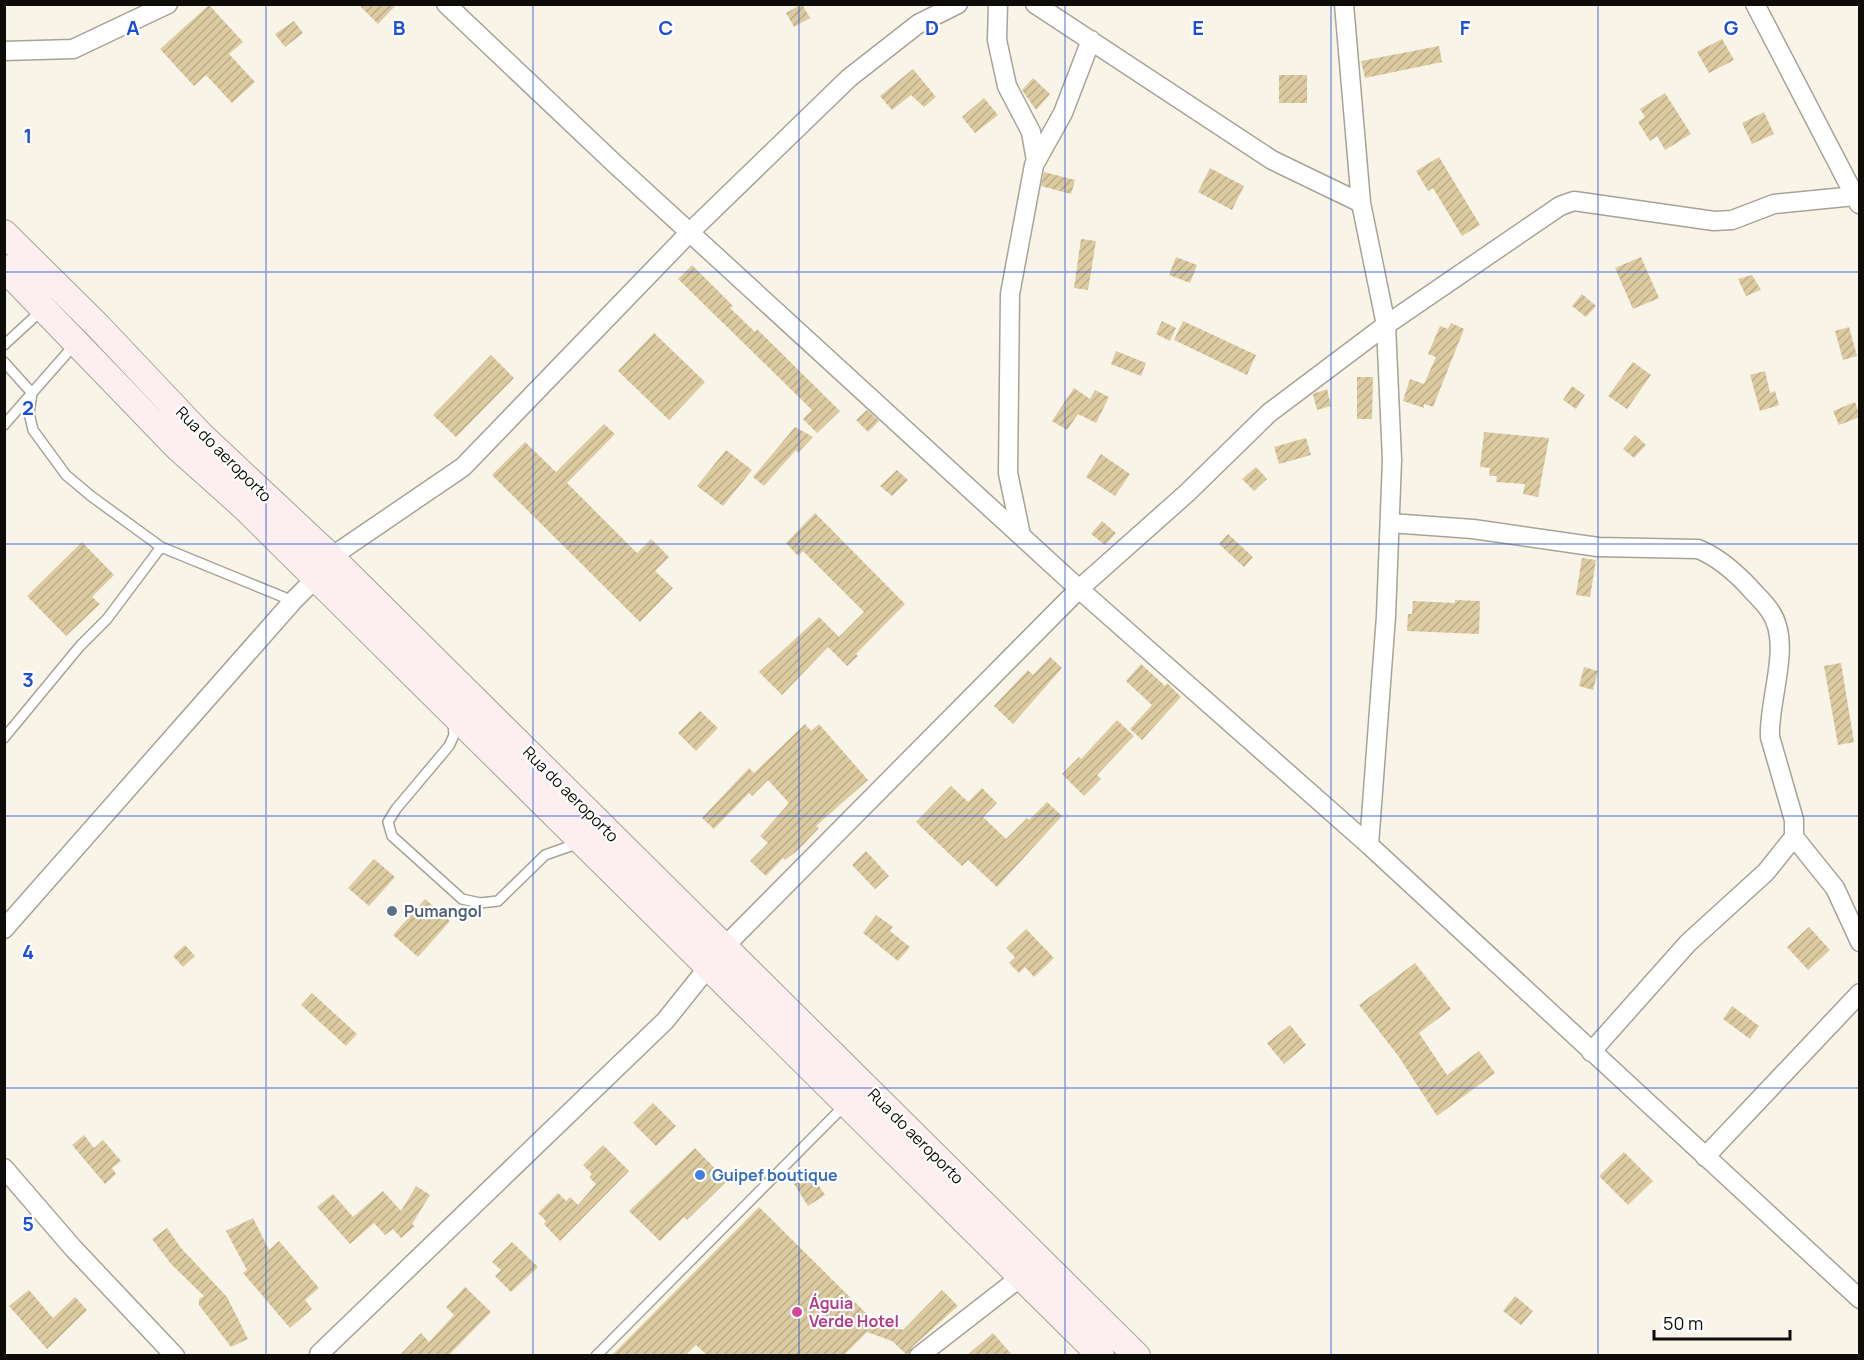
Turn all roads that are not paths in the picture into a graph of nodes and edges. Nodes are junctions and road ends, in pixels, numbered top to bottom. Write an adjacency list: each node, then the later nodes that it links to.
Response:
1 (168, 4): 9 (street)
2 (446, 4): 13 (street)
3 (958, 4): 13 (street)
4 (998, 4): 10 (street)
5 (1035, 4): 8 (street)
6 (1344, 4): 12 (street)
7 (1755, 4): 11 (street)
8 (1091, 40): 10 (street); 12 (street)
9 (4, 51)
10 (1036, 161): 24 (street)
11 (1857, 201): 17 (street)
12 (1361, 203): 17 (street)
13 (690, 231): 24 (street); 26 (street)
14 (4, 233): 16 (main road, Rua do aeroporto)
15 (4, 268): 16 (main road, Rua do aeroporto)
16 (54, 300): 18 (main road, Rua do aeroporto); 19 (lane)
17 (1386, 325): 23 (street); 28 (street)
18 (87, 334): 21 (lane); 26 (main road, Rua do aeroporto); 27 (main road, Rua do aeroporto)
19 (4, 345)
20 (4, 362): 21 (lane)
21 (32, 393): 22 (lane); 25 (lane)
22 (4, 424)
23 (1390, 523): 32 (street); 34 (street)
24 (1021, 536): 28 (street)
25 (161, 547): 29 (lane); 31 (lane)
26 (331, 557): 37 (main road, Rua do aeroporto)
27 (316, 578): 29 (street); 30 (main road, Rua do aeroporto)
28 (1079, 589): 34 (street); 37 (street)
29 (293, 601): 35 (street)
30 (453, 713): 33 (main road, Rua do aeroporto); 33 (lane)
31 (4, 738)
32 (1794, 837): 36 (street); 40 (street)
33 (582, 842): 38 (main road, Rua do aeroporto)
34 (1369, 845): 40 (street)
35 (4, 929)
36 (1860, 942)
37 (724, 946): 38 (street); 51 (main road, Rua do aeroporto)
38 (709, 967): 41 (main road, Rua do aeroporto); 46 (street)
39 (1860, 993): 42 (street)
40 (1591, 1052): 42 (street)
41 (846, 1103): 44 (main road, Rua do aeroporto); 48 (lane)
42 (1705, 1157): 45 (street)
43 (4, 1168): 47 (street)
44 (1022, 1276): 49 (street); 50 (main road, Rua do aeroporto)
45 (1860, 1299)
46 (318, 1355)
47 (175, 1356)
48 (596, 1356)
49 (919, 1356)
50 (1101, 1356)
51 (1137, 1356)

